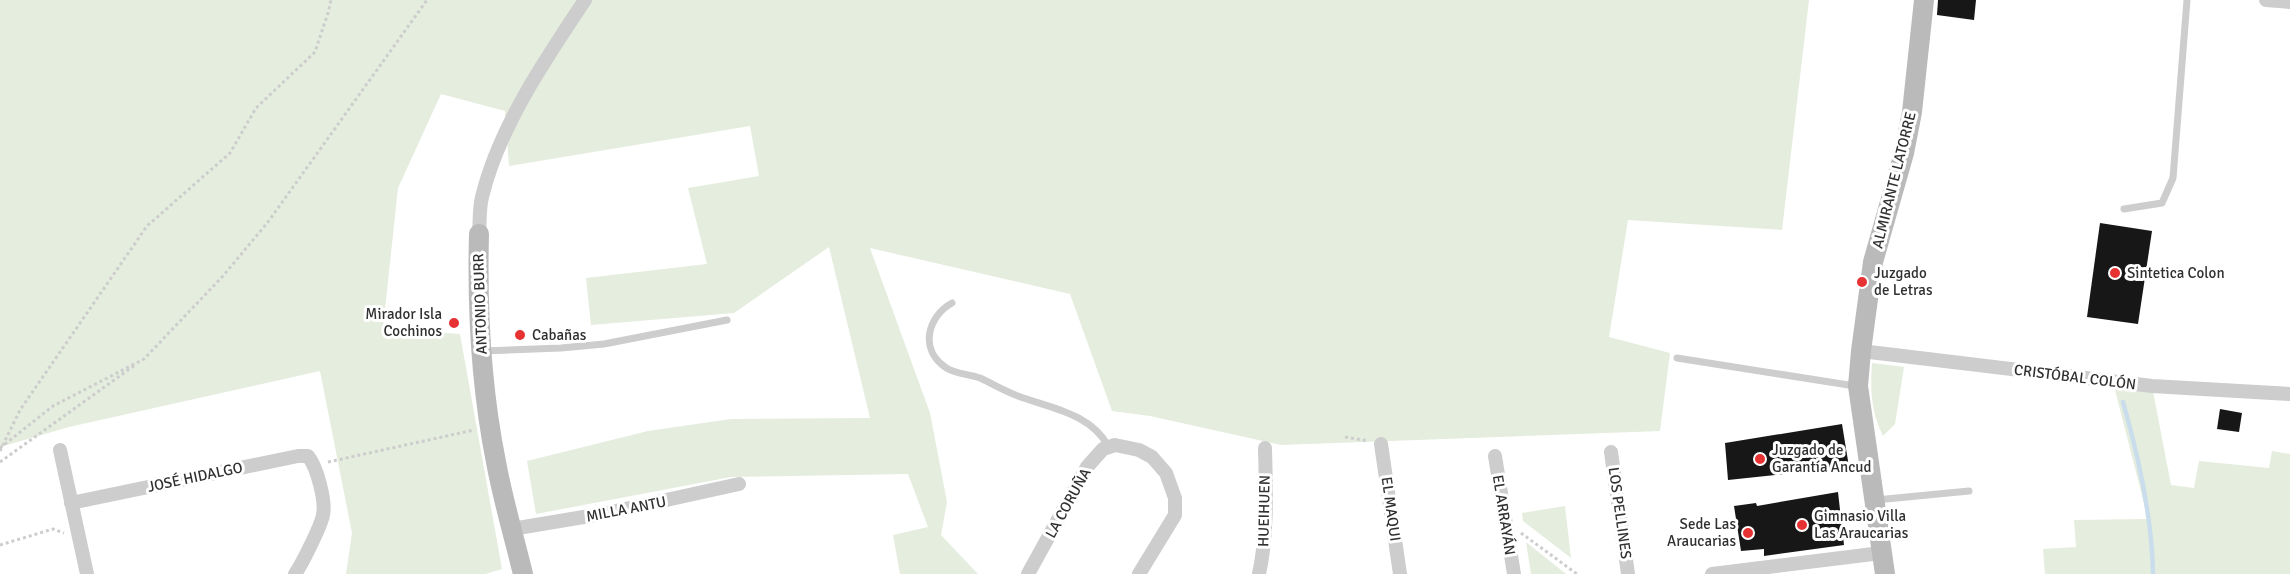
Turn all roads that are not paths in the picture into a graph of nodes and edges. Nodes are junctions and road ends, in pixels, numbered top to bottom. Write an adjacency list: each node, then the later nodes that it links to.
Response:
1 (585, 0): 7 (street, ANTONIO BURR)
2 (1924, 0): 11 (main road, ALMIRANTE LATORRE)
3 (2187, 0): 6 (lane)
4 (2266, 0): 5 (street)
5 (2290, 2)
6 (2124, 209)
7 (479, 234): 10 (main road, ANTONIO BURR)
8 (952, 303): 16 (lane)
9 (727, 320): 10 (lane)
10 (481, 351): 25 (main road, ANTONIO BURR)
11 (1861, 351): 13 (main road, ALMIRANTE LATORRE); 14 (street, CRISTÓBAL COLÓN)
12 (1677, 358): 13 (lane)
13 (1858, 386): 23 (main road, ALMIRANTE LATORRE)
14 (2290, 394)
15 (1381, 444): 34 (street, EL MAQUI)
16 (1108, 446): 31 (street, LA CORUÑA); 32 (street)
17 (1265, 448): 33 (street, HUEIHUEN)
18 (60, 450): 24 (street)
19 (1611, 452): 36 (street, LOS PELLINES)
20 (1495, 456): 35 (street, EL ARRAYÁN)
21 (738, 484): 25 (street, MILLA ANTU)
22 (1969, 491): 23 (lane)
23 (1875, 500): 26 (main road, ALMIRANTE LATORRE)
24 (71, 503): 28 (street); 29 (street, JOSÉ HIDALGO)
25 (512, 529): 30 (main road, ANTONIO BURR)
26 (1881, 553): 27 (street); 38 (main road, ALMIRANTE LATORRE)
27 (1801, 568): 37 (street)
28 (87, 574)
29 (295, 574)
30 (523, 574)
31 (1028, 574)
32 (1139, 574)
33 (1259, 574)
34 (1400, 574)
35 (1514, 574)
36 (1628, 574)
37 (1712, 574)
38 (1885, 574)

